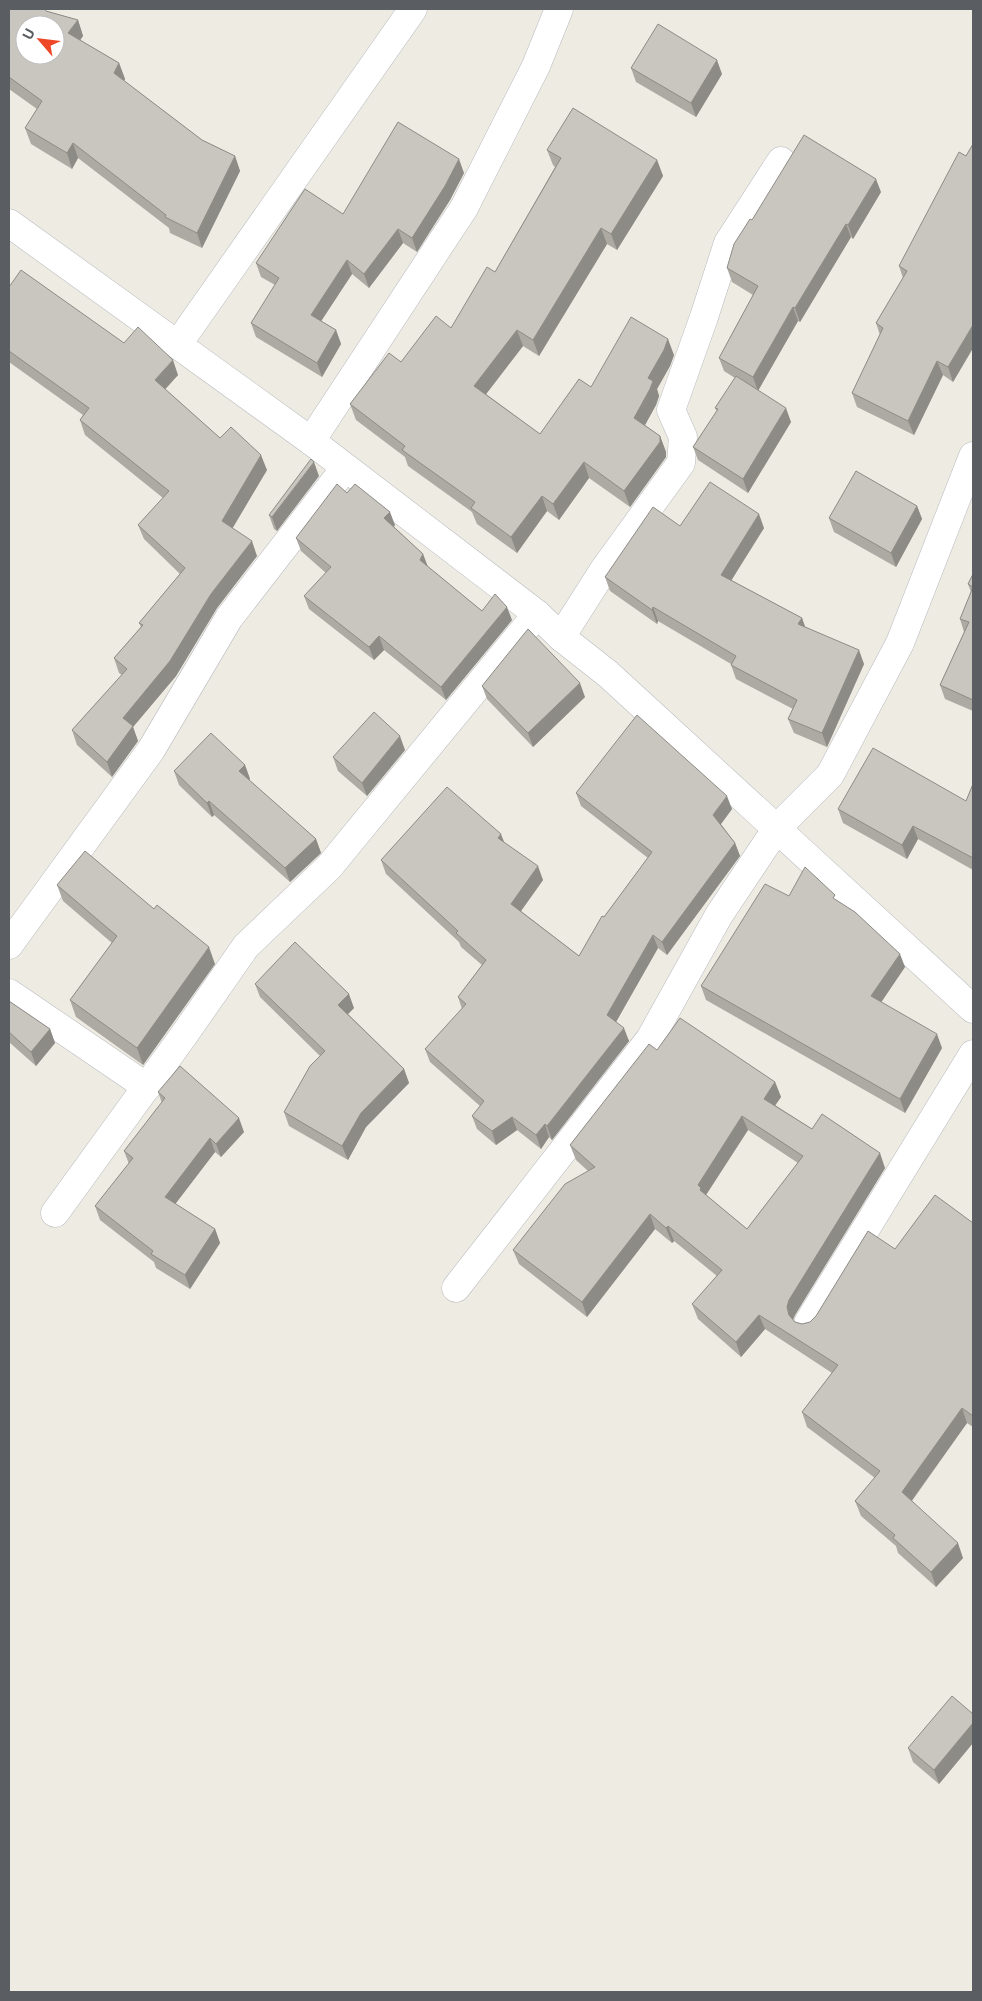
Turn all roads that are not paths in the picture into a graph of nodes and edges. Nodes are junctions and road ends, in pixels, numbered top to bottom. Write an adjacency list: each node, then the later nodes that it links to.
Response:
1 (413, 9): 5 (street)
2 (559, 9): 6 (street)
3 (781, 161): 10 (street)
4 (9, 222): 5 (street)
5 (178, 344): 6 (street)
6 (311, 441): 8 (street)
7 (973, 456): 11 (street)
8 (346, 468): 9 (street); 12 (street)
9 (537, 614): 10 (street); 16 (street)
10 (561, 637): 11 (street)
11 (777, 828): 14 (street); 18 (street)
12 (9, 945)
13 (9, 993): 16 (street)
14 (973, 1008)
15 (973, 1054): 19 (street)
16 (147, 1087): 17 (street)
17 (55, 1213)
18 (456, 1288)
19 (808, 1323)

